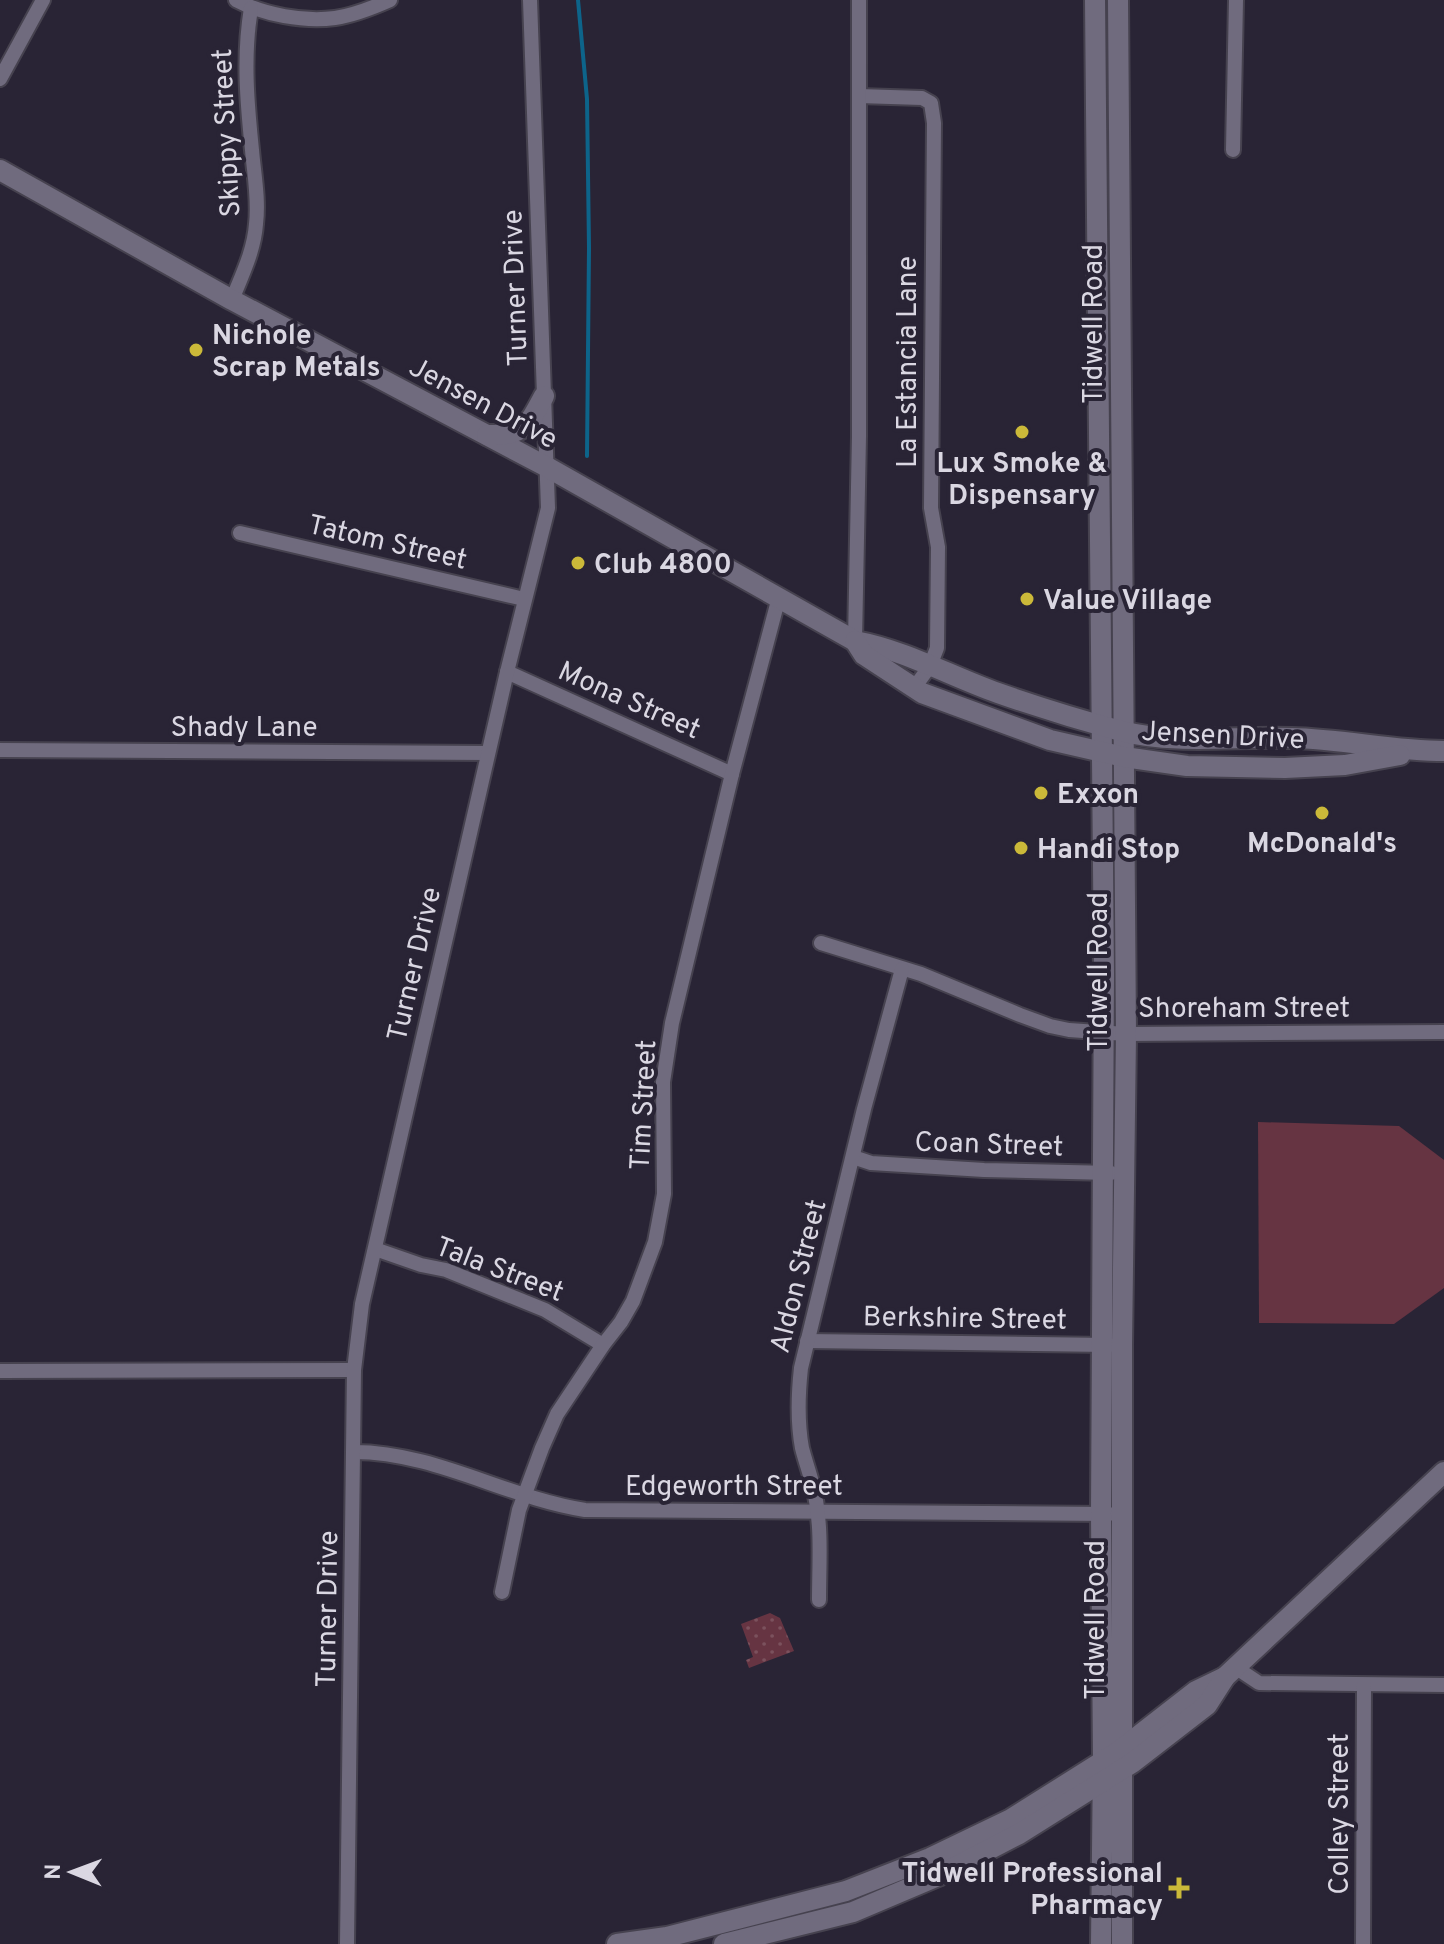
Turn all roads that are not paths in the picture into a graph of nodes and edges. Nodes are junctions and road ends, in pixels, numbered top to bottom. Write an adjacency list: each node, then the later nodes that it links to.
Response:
1 (43, 0): 12 (street)
2 (236, 0): 9 (street)
3 (390, 0): 9 (street)
4 (530, 0): 21 (street, Turner Drive)
5 (859, 0): 13 (street)
6 (1095, 0): 11 (main road, Tidwell Road)
7 (1118, 0): 10 (main road, Tidwell Road)
8 (1236, 0): 14 (street)
9 (251, 8): 18 (street, Skippy Street)
10 (1119, 61): 11 (main road); 17 (main road, Tidwell Road)
11 (1096, 63): 16 (main road, Tidwell Road)
12 (0, 79)
13 (859, 96): 31 (street); 32 (street, La Estancia Lane)
14 (1233, 150)
15 (0, 170): 18 (main road, Jensen Drive)
16 (1098, 211): 17 (main road); 20 (main road, Tidwell Road)
17 (1119, 212): 19 (main road, Tidwell Road)
18 (232, 300): 22 (main road, Jensen Drive)
19 (1120, 356): 20 (main road); 24 (main road, Tidwell Road)
20 (1099, 357): 25 (main road, Tidwell Road)
21 (544, 396): 22 (main road); 23 (street, Turner Drive)
22 (485, 435): 23 (main road, Jensen Drive)
23 (547, 467): 29 (main road, Jensen Drive); 30 (street, Turner Drive)
24 (1122, 491): 25 (main road); 27 (main road, Tidwell Road)
25 (1100, 492): 28 (main road, Tidwell Road)
26 (240, 533): 30 (street, Tatom Street)
27 (1123, 590): 28 (main road); 36 (main road, Tidwell Road)
28 (1101, 591): 35 (main road, Tidwell Road)
29 (779, 597): 31 (main road, Jensen Drive); 42 (street, Tim Street)
30 (524, 599): 33 (street, Turner Drive)
31 (855, 641): 32 (main road, Jensen Drive); 34 (main road, Jensen Drive)
32 (930, 666): 34 (street, La Estancia Lane); 35 (main road, Jensen Drive)
33 (507, 672): 40 (street, Turner Drive); 42 (street, Mona Street)
34 (914, 688): 39 (main road, Jensen Drive)
35 (1103, 725): 36 (main road, Jensen Drive); 39 (main road, Tidwell Road)
36 (1124, 732): 38 (main road, Jensen Drive); 41 (main road, Tidwell Road)
37 (0, 750): 40 (street, Shady Lane)
38 (1434, 751): 41 (main road, Jensen Drive)
39 (1103, 752): 41 (main road, Jensen Drive); 46 (main road, Tidwell Road)
40 (488, 753): 51 (street, Turner Drive)
41 (1124, 757): 47 (main road, Tidwell Road)
42 (732, 774): 53 (street, Tim Street)
43 (821, 943): 44 (street, Shoreham Street)
44 (902, 969): 46 (street, Shoreham Street); 48 (street, Aldon Street)
45 (1444, 1032): 47 (street, Shoreham Street)
46 (1104, 1033): 47 (street, Shoreham Street); 49 (main road, Tidwell Road)
47 (1126, 1034): 50 (main road, Tidwell Road)
48 (853, 1157): 49 (street, Coan Street); 52 (street, Aldon Street)
49 (1102, 1172): 50 (street, Coan Street); 54 (main road, Tidwell Road)
50 (1123, 1173): 54 (main road, Tidwell Road)
51 (375, 1249): 53 (street, Tala Street); 55 (street, Turner Drive)
52 (807, 1341): 54 (street, Berkshire Street); 60 (street, Aldon Street)
53 (603, 1345): 59 (street, Tim Street)
54 (1112, 1345): 61 (main road, Tidwell Road)
55 (354, 1370): 56 (street); 57 (street, Turner Drive)
56 (0, 1371)
57 (354, 1452): 59 (street, Edgeworth Street); 72 (street, Turner Drive)
58 (1444, 1472): 64 (main road)
59 (524, 1495): 60 (street, Edgeworth Street); 62 (street, Tim Street)
60 (818, 1512): 61 (street, Edgeworth Street); 63 (street, Aldon Street)
61 (1111, 1514): 67 (main road, Tidwell Road); 68 (main road, Tidwell Road)
62 (502, 1592)
63 (819, 1600)
64 (1230, 1672): 65 (street); 67 (main road)
65 (1364, 1685): 66 (street); 77 (street, Colley Street)
66 (1444, 1685)
67 (1123, 1758): 68 (main road); 76 (main road, Tidwell Road)
68 (1103, 1770): 69 (main road); 75 (main road, Tidwell Road)
69 (934, 1867): 70 (main road); 71 (main road)
70 (777, 1908): 71 (street); 73 (main road)
71 (781, 1937): 74 (main road)
72 (347, 1944)
73 (617, 1944)
74 (724, 1944)
75 (1101, 1944)
76 (1122, 1944)
77 (1363, 1944)

